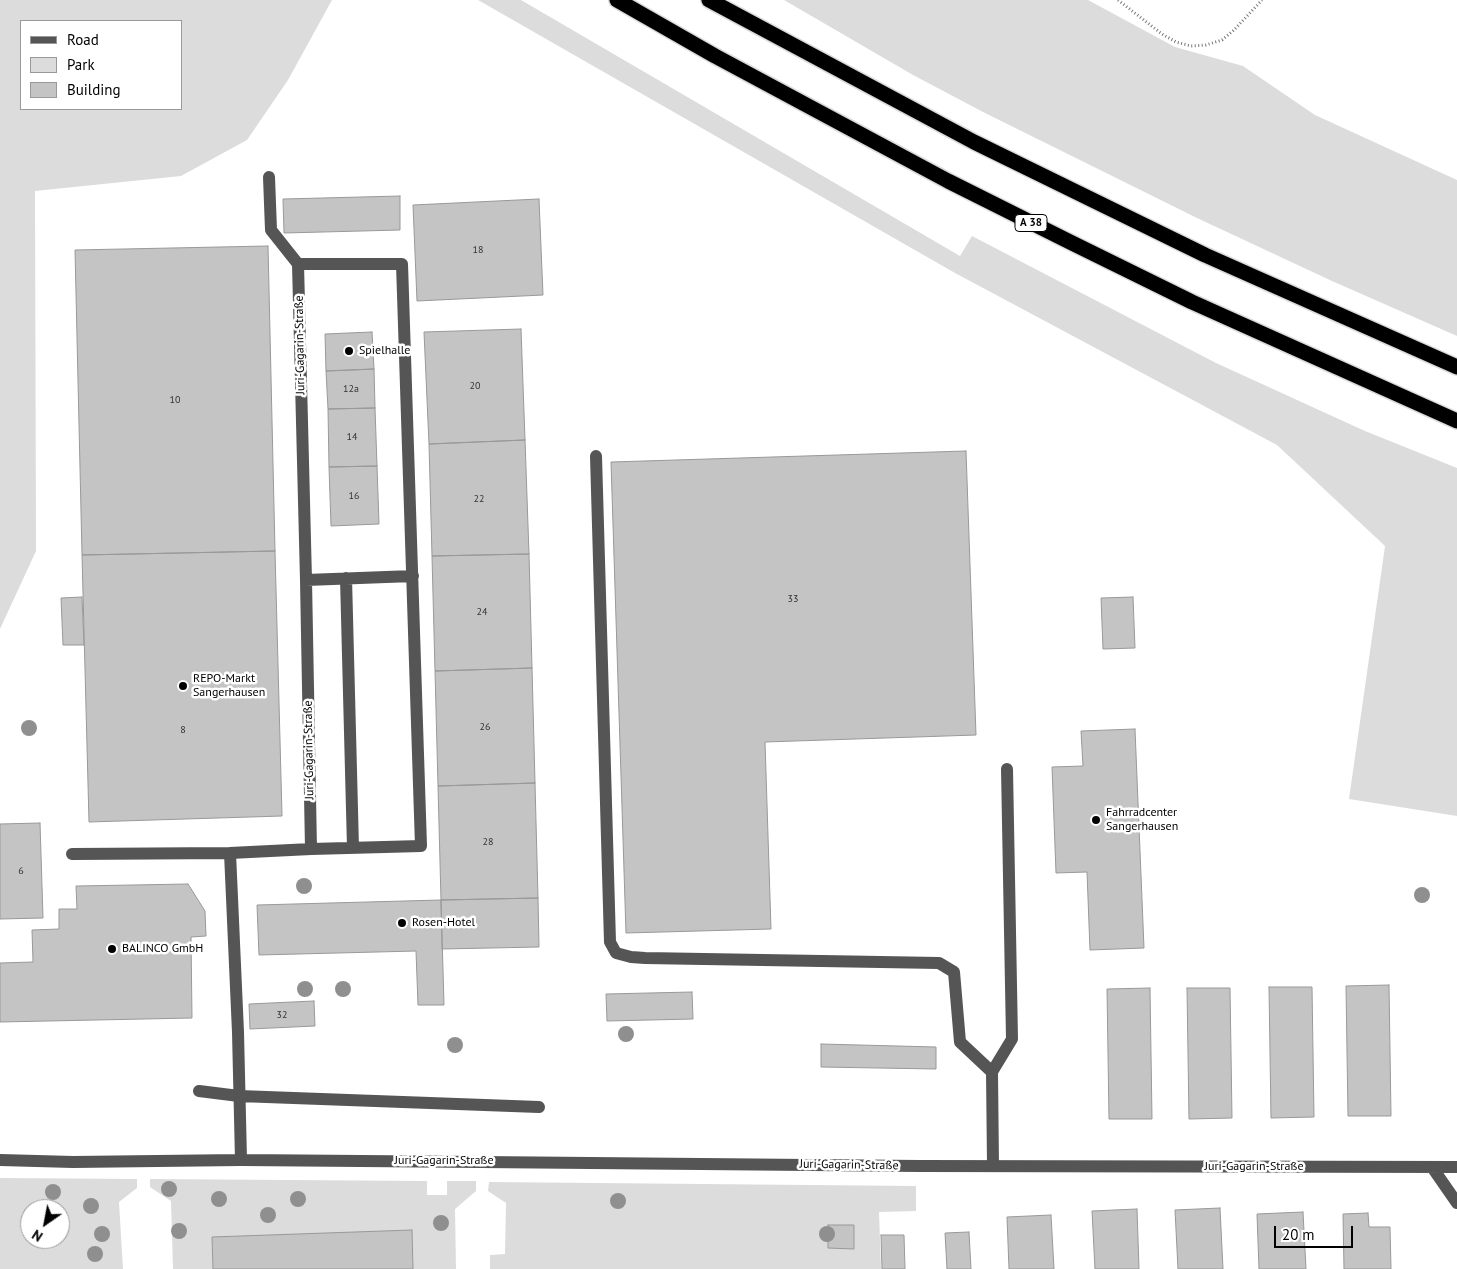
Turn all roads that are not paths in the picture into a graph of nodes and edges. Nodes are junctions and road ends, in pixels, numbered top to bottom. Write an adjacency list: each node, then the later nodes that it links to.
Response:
1 (617, 0): 6 (highway, A 38)
2 (709, 0): 5 (highway)
3 (270, 177): 4 (street)
4 (298, 264): 8 (street); 10 (street, Juri-Gagarin-Straße)
5 (1457, 367)
6 (1457, 422)
7 (596, 456): 16 (street)
8 (412, 576): 9 (street); 12 (street)
9 (346, 578): 10 (street); 12 (street)
10 (306, 580): 13 (street, Juri-Gagarin-Straße)
11 (1007, 769): 16 (street)
12 (353, 848): 13 (street)
13 (311, 849): 14 (street)
14 (230, 853): 15 (street); 18 (street)
15 (72, 854)
16 (992, 1072): 22 (street)
17 (199, 1091): 18 (street)
18 (239, 1096): 19 (street); 21 (street)
19 (539, 1107)
20 (0, 1160): 21 (street, Juri-Gagarin-Straße)
21 (241, 1160): 22 (street, Juri-Gagarin-Straße)
22 (993, 1166): 23 (street, Juri-Gagarin-Straße)
23 (1432, 1167): 24 (street, Juri-Gagarin-Straße); 25 (street)
24 (1457, 1167)
25 (1457, 1203)

